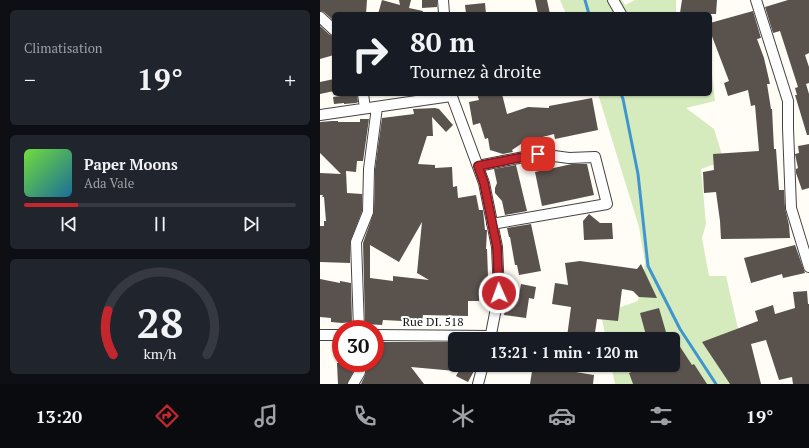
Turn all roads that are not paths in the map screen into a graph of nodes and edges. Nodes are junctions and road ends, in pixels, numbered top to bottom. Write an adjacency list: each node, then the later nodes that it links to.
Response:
1 (443, 0): 4 (street)
2 (613, 0): 5 (street)
3 (756, 0): 16 (street)
4 (444, 12)
5 (620, 12)
6 (320, 17): 7 (street)
7 (332, 28)
8 (363, 96): 12 (street)
9 (445, 96): 11 (street)
10 (451, 96): 14 (street)
11 (377, 107): 12 (street); 17 (street)
12 (365, 108): 13 (street)
13 (320, 115)
14 (478, 166): 15 (street); 15 (street)
15 (492, 224): 18 (street)
16 (809, 267)
17 (359, 320)
18 (491, 332)
19 (320, 335): 20 (street)
20 (332, 335)
21 (384, 335): 22 (street, Rue DI. 518)
22 (448, 336)
23 (360, 372): 25 (street)
24 (481, 372): 26 (street)
25 (353, 384)
26 (478, 384)

